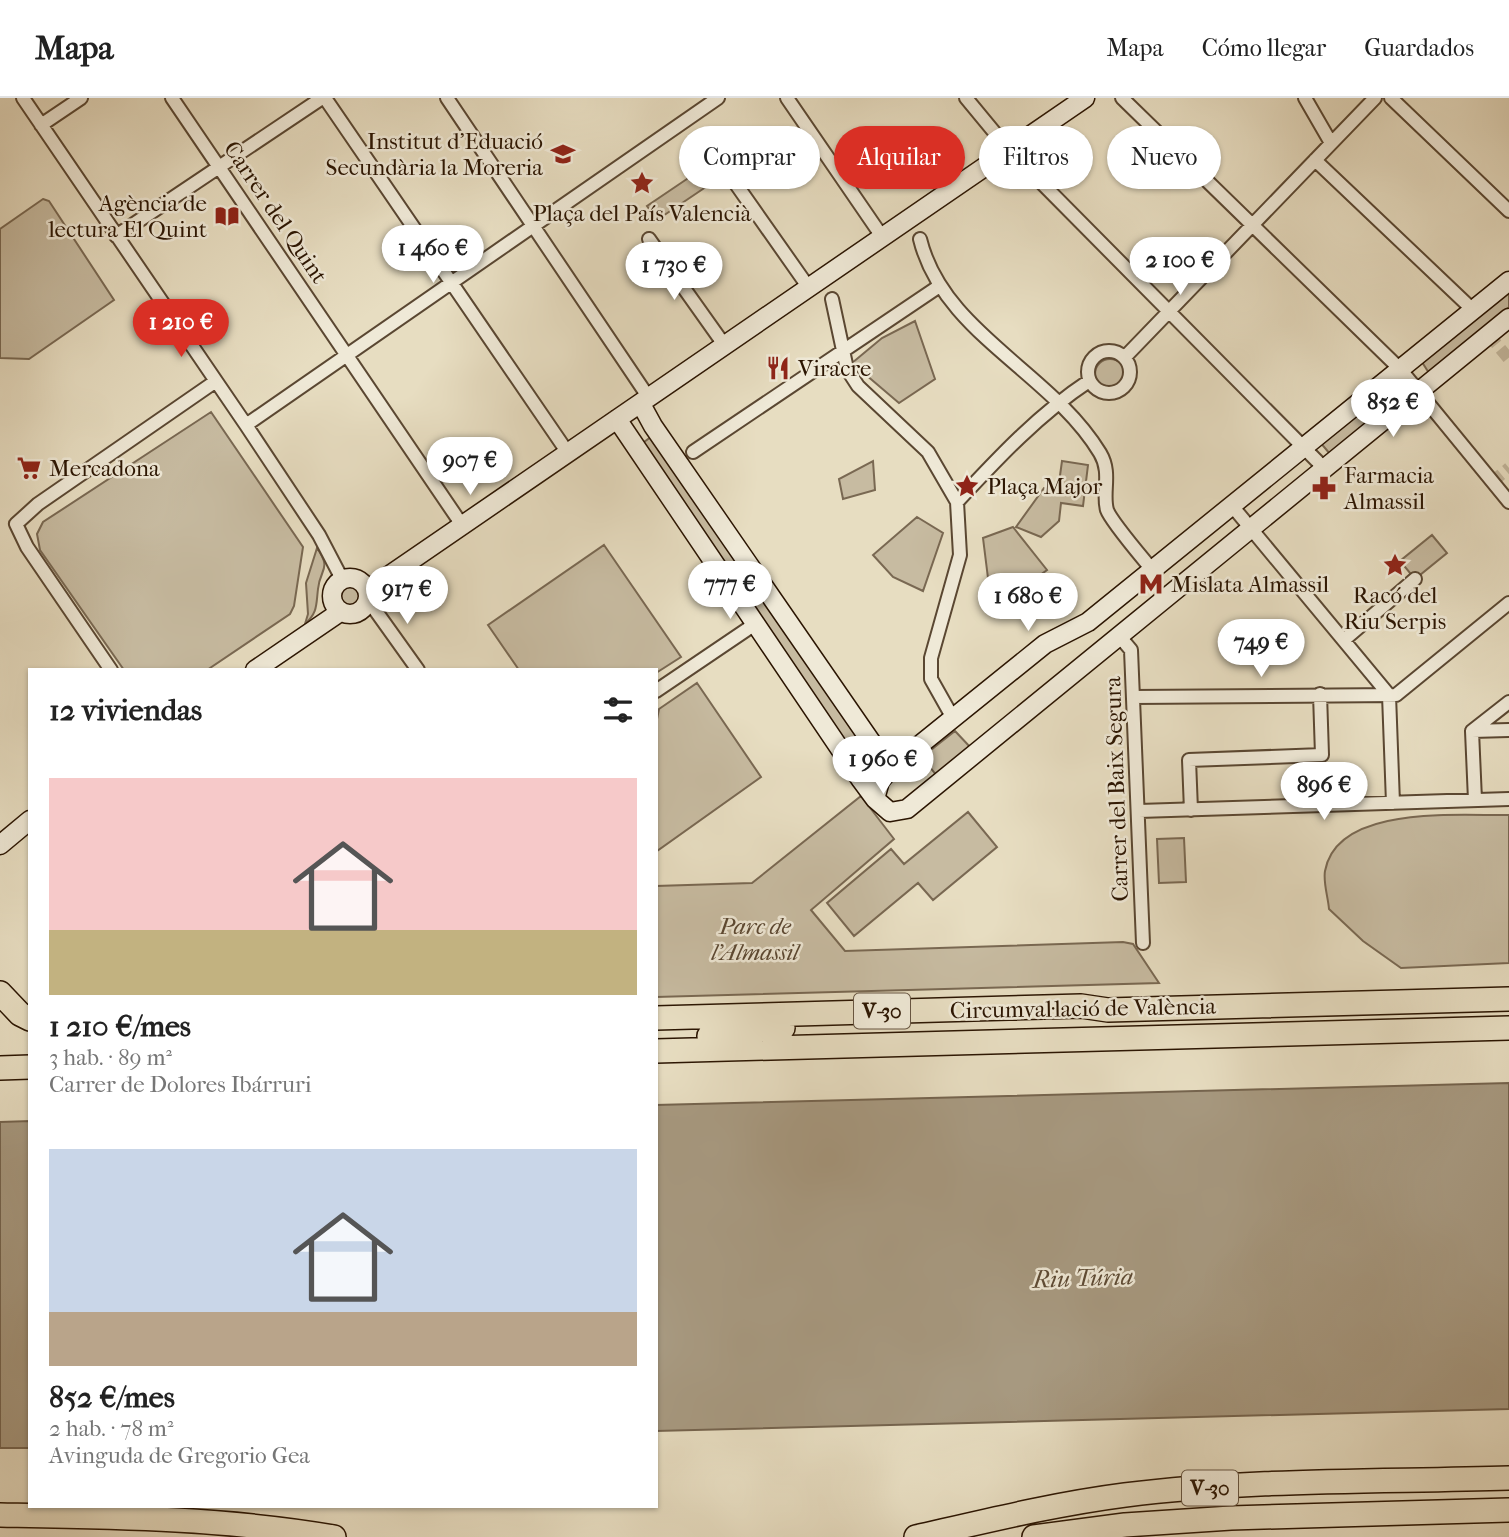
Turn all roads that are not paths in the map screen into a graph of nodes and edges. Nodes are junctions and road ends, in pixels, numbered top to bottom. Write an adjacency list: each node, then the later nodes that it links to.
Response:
1 (23, 98): 14 (street)
2 (81, 98): 14 (street)
3 (172, 98): 19 (street, Carrer del Quint)
4 (323, 98): 19 (street); 31 (street)
5 (447, 98): 25 (street)
6 (718, 98): 25 (street)
7 (788, 98): 27 (street)
8 (966, 98): 15 (street)
9 (1084, 98): 16 (street)
10 (1122, 98): 24 (street)
11 (1305, 98): 17 (street)
12 (1375, 98): 17 (street)
13 (1391, 98): 23 (street)
14 (41, 125): 26 (street)
15 (989, 126)
16 (1044, 126)
17 (1331, 143): 18 (street)
18 (1315, 160): 24 (street); 36 (street)
19 (220, 167): 26 (street); 40 (street, Carrer del Quint)
20 (979, 171): 27 (street)
21 (739, 189): 33 (street)
22 (1048, 189): 35 (street)
23 (1509, 211)
24 (1252, 225): 35 (street); 42 (street)
25 (535, 228): 31 (street); 46 (street)
26 (116, 236): 43 (street)
27 (883, 238): 33 (street)
28 (649, 239): 38 (street)
29 (920, 239): 32 (street)
30 (1509, 281): 36 (street)
31 (453, 285): 40 (street); 52 (street)
32 (938, 287): 39 (street); 47 (street)
33 (809, 288): 38 (street)
34 (832, 299): 39 (street)
35 (1169, 310): 41 (street); 50 (street)
36 (1473, 310): 42 (street)
37 (1509, 318): 45 (street)
38 (725, 346): 46 (street)
39 (841, 352): 51 (street); 54 (street)
40 (348, 355): 49 (street); 57 (street, Carrer del Quint)
41 (1125, 357): 44 (street); 44 (street)
42 (1401, 370): 45 (street); 50 (street)
43 (216, 381): 49 (street); 68 (street)
44 (1089, 381): 47 (street)
45 (1419, 392): 53 (street); 55 (street)
46 (645, 401): 48 (street); 79 (street)
47 (1057, 404): 54 (street); 59 (street)
48 (617, 419): 52 (street); 65 (street)
49 (246, 425): 60 (street)
50 (1306, 449): 53 (street); 56 (street)
51 (693, 452)
52 (568, 453): 57 (street)
53 (1325, 469): 58 (street)
54 (957, 502): 76 (street)
55 (1509, 502)
56 (1233, 507): 58 (street); 79 (street)
57 (462, 525): 62 (street)
58 (1252, 529): 66 (street); 67 (street)
59 (1149, 566)
60 (342, 579): 62 (street); 64 (street)
61 (1415, 579): 67 (street)
62 (368, 595): 64 (street); 70 (street)
63 (1509, 603): 73 (street)
64 (340, 612): 69 (street)
65 (755, 624): 71 (street); 80 (street)
66 (1120, 637): 74 (street, Carrer del Baix Segura); 81 (street)
67 (1344, 640): 73 (street)
68 (110, 668)
69 (258, 668)
70 (417, 668)
71 (658, 690)
72 (1320, 694): 73 (street); 74 (street); 85 (street)
73 (1389, 695): 84 (street)
74 (1133, 697): 86 (street, Carrer del Baix Segura)
75 (1509, 702): 78 (street)
76 (949, 712)
77 (1509, 730): 78 (street)
78 (1472, 731): 82 (street)
79 (890, 769): 80 (street); 81 (street)
80 (861, 780): 81 (street)
81 (875, 799)
82 (1475, 800): 83 (street); 84 (street)
83 (1509, 800)
84 (1393, 803): 85 (street)
85 (1191, 810): 86 (street)
86 (1139, 811): 90 (street, Carrer del Baix Segura)
87 (24, 825): 88 (street); 89 (street)
88 (0, 845)
89 (0, 853)
90 (1143, 943)
91 (0, 993): 94 (highway)
92 (1509, 999): 93 (highway, Circumval·lació de València / V-30)
93 (1108, 1010): 95 (highway, Circumval·lació de València / V-30); 97 (highway)
94 (28, 1018)
95 (658, 1018)
96 (1509, 1028): 98 (highway, Circumval·lació de València / V-30)
97 (658, 1038)
98 (658, 1051)
99 (28, 1067): 100 (highway)
100 (0, 1068)
101 (1509, 1478): 105 (highway, V-30)
102 (1509, 1510): 106 (highway, V-30)
103 (0, 1516): 104 (highway)
104 (334, 1537)
105 (916, 1537)
106 (1034, 1537)

